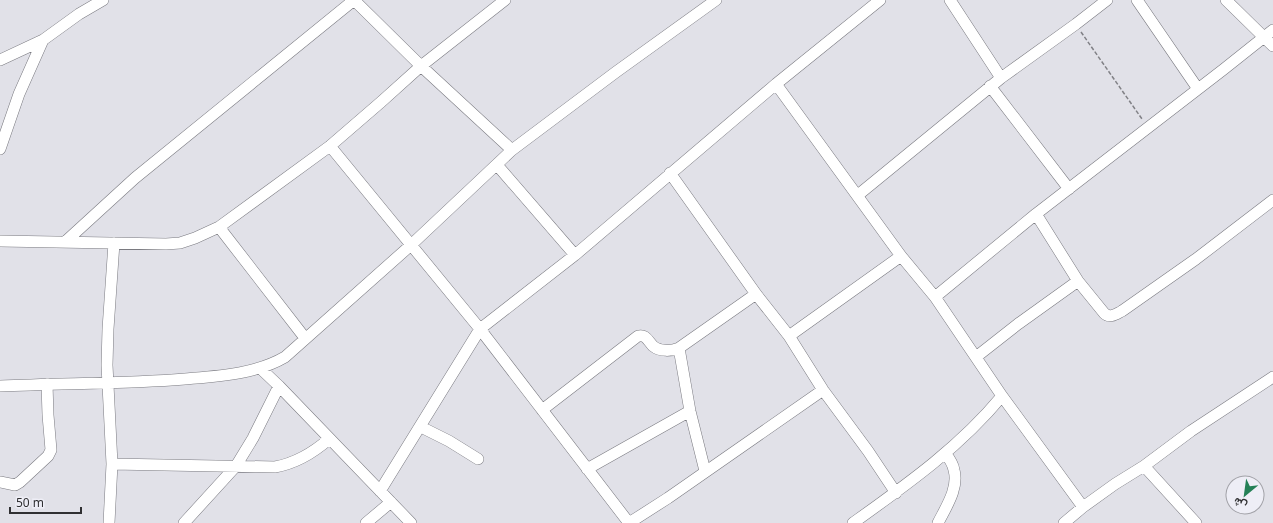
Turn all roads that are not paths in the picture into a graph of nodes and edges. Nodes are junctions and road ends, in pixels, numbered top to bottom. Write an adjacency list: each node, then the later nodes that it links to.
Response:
1 (102, 0): 11 (street)
2 (505, 0): 14 (street)
3 (880, 0): 16 (street)
4 (950, 0): 15 (street)
5 (1107, 0): 15 (street)
6 (1137, 0): 18 (street)
7 (1226, 0): 10 (street)
8 (710, 2): 21 (street)
9 (1273, 30): 10 (street)
10 (1263, 38): 12 (street); 18 (street)
11 (43, 40): 13 (street); 20 (street)
12 (1273, 46)
13 (0, 60)
14 (421, 66): 19 (street); 21 (street); 30 (street)
15 (1001, 78): 17 (street)
16 (776, 84): 23 (street); 25 (street)
17 (990, 86): 24 (street); 25 (street)
18 (1198, 89): 24 (street)
19 (330, 146): 28 (street); 32 (street)
20 (0, 149)
21 (512, 150): 22 (street)
22 (497, 164): 32 (street); 33 (street)
23 (670, 173): 33 (street); 36 (street)
24 (1069, 189): 27 (street)
25 (858, 195): 34 (street)
26 (1273, 200): 35 (street)
27 (1036, 214): 35 (street); 37 (street)
28 (219, 227): 31 (street); 40 (street)
29 (0, 241): 30 (street)
30 (65, 242): 31 (street)
31 (114, 243): 46 (street)
32 (411, 245): 38 (street); 40 (street)
33 (575, 255): 38 (street)
34 (901, 256): 37 (street); 39 (street)
35 (1078, 281): 42 (street)
36 (756, 294): 39 (street); 41 (street)
37 (935, 297): 42 (street)
38 (480, 329): 51 (street); 53 (street)
39 (789, 336): 49 (street)
40 (305, 338): 43 (street)
41 (679, 348): 51 (street); 52 (street)
42 (976, 357): 50 (street)
43 (260, 368): 46 (street); 48 (street)
44 (1273, 377): 59 (street)
45 (48, 384): 46 (street); 47 (street); 62 (street)
46 (107, 384): 57 (street)
47 (0, 386)
48 (279, 386): 54 (street); 58 (street)
49 (823, 390): 61 (street); 64 (street)
50 (1002, 396): 55 (street); 66 (street)
51 (542, 410): 60 (street)
52 (690, 411): 60 (street); 61 (street)
53 (421, 427): 56 (street); 63 (street)
54 (329, 439): 58 (street); 63 (street)
55 (945, 453): 64 (street); 73 (street)
56 (478, 459)
57 (112, 464): 58 (street); 67 (street)
58 (236, 466): 68 (street)
59 (1144, 466): 66 (street); 75 (street)
60 (587, 469): 71 (street)
61 (705, 471): 71 (street)
62 (0, 482)
63 (380, 491): 65 (street)
64 (896, 493): 72 (street)
65 (391, 502): 69 (street); 70 (street)
66 (1083, 507): 74 (street)
67 (109, 523)
68 (184, 523)
69 (366, 523)
70 (411, 523)
71 (629, 523)
72 (853, 523)
73 (938, 523)
74 (1064, 523)
75 (1196, 523)

